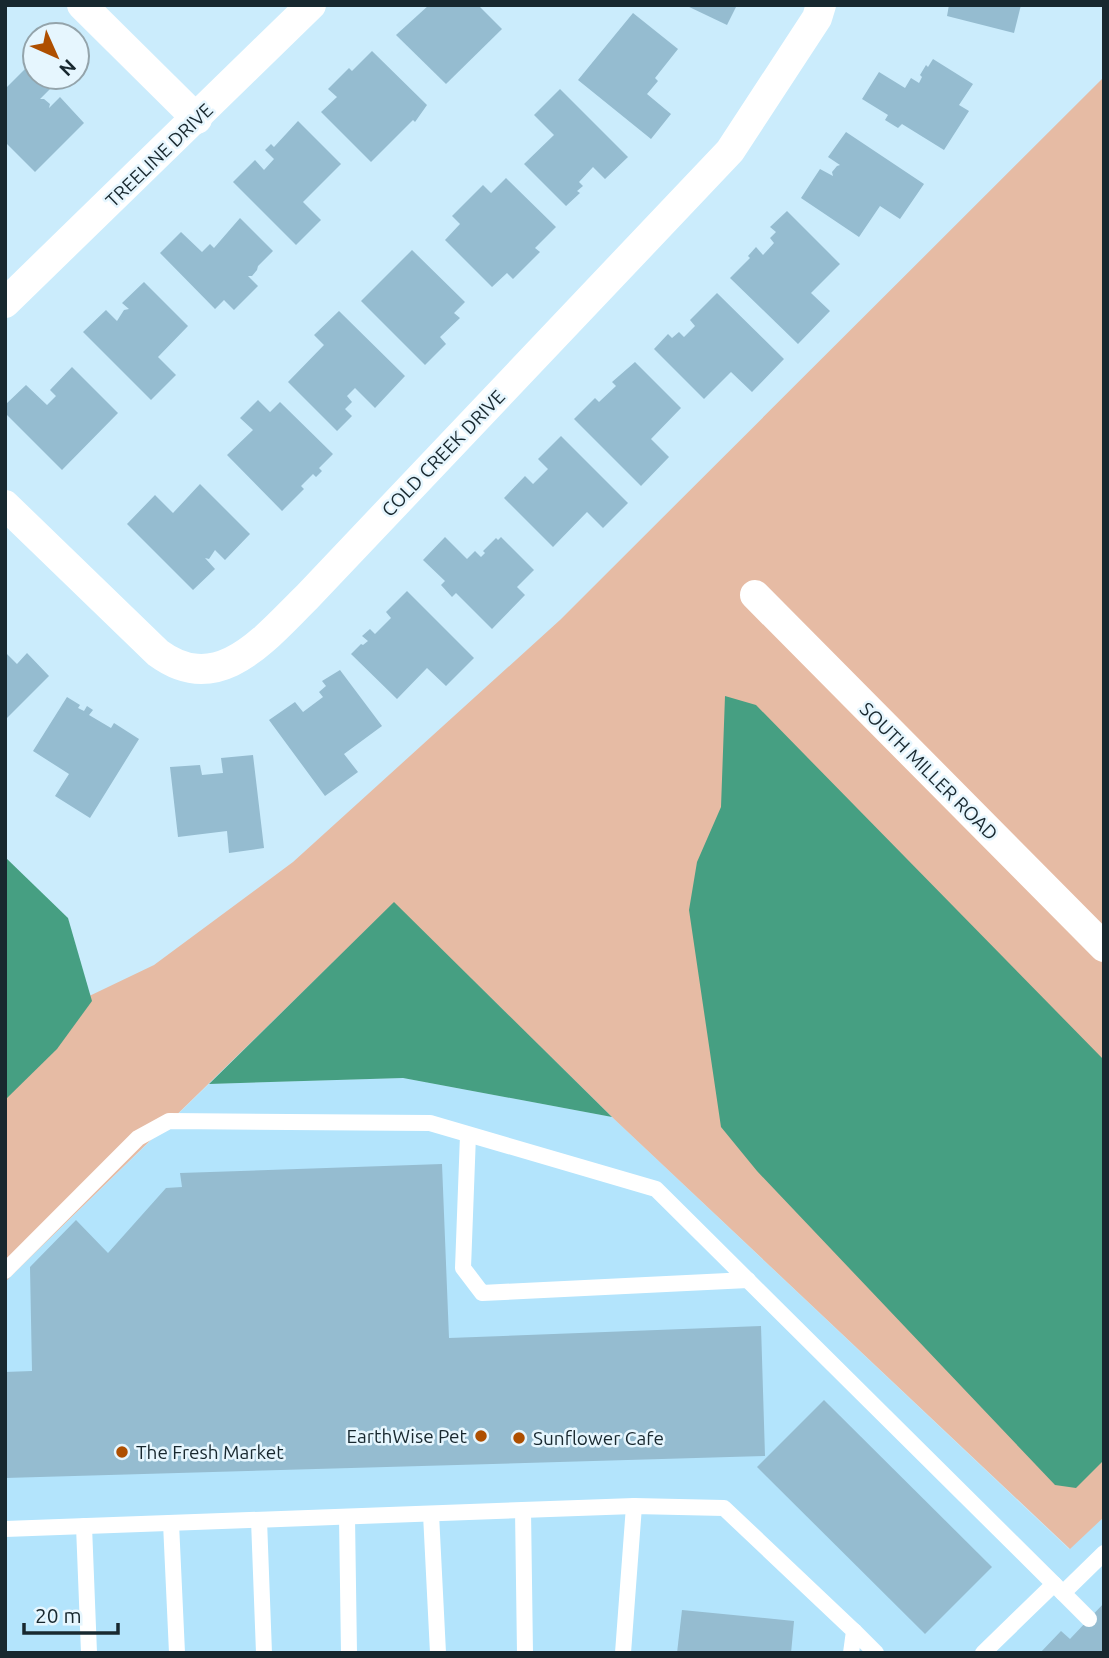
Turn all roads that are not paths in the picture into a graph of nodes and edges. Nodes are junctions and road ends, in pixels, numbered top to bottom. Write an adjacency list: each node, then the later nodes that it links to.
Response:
1 (82, 5): 4 (street)
2 (311, 5): 4 (street, TREELINE DRIVE)
3 (821, 5): 6 (street, COLD CREEK DRIVE)
4 (197, 119): 5 (street, TREELINE DRIVE)
5 (5, 303)
6 (5, 505)
7 (755, 595): 8 (street, SOUTH MILLER ROAD)
8 (1104, 947)
9 (468, 1135): 10 (lane); 11 (lane); 11 (lane)
10 (5, 1271)
11 (748, 1280): 21 (lane)
12 (634, 1506): 13 (lane); 23 (lane); 30 (lane)
13 (523, 1510): 14 (lane); 29 (lane)
14 (431, 1514): 15 (lane); 28 (lane)
15 (346, 1517): 16 (lane); 27 (lane)
16 (258, 1520): 17 (lane); 26 (lane)
17 (171, 1523): 18 (lane); 25 (lane)
18 (84, 1526): 19 (lane); 24 (lane)
19 (5, 1529)
20 (1104, 1553): 21 (lane)
21 (1058, 1588): 22 (lane); 33 (lane)
22 (1089, 1619)
23 (854, 1631): 31 (lane); 32 (lane)
24 (89, 1653)
25 (177, 1653)
26 (264, 1653)
27 (349, 1653)
28 (438, 1653)
29 (525, 1653)
30 (623, 1653)
31 (851, 1653)
32 (876, 1653)
33 (983, 1653)

